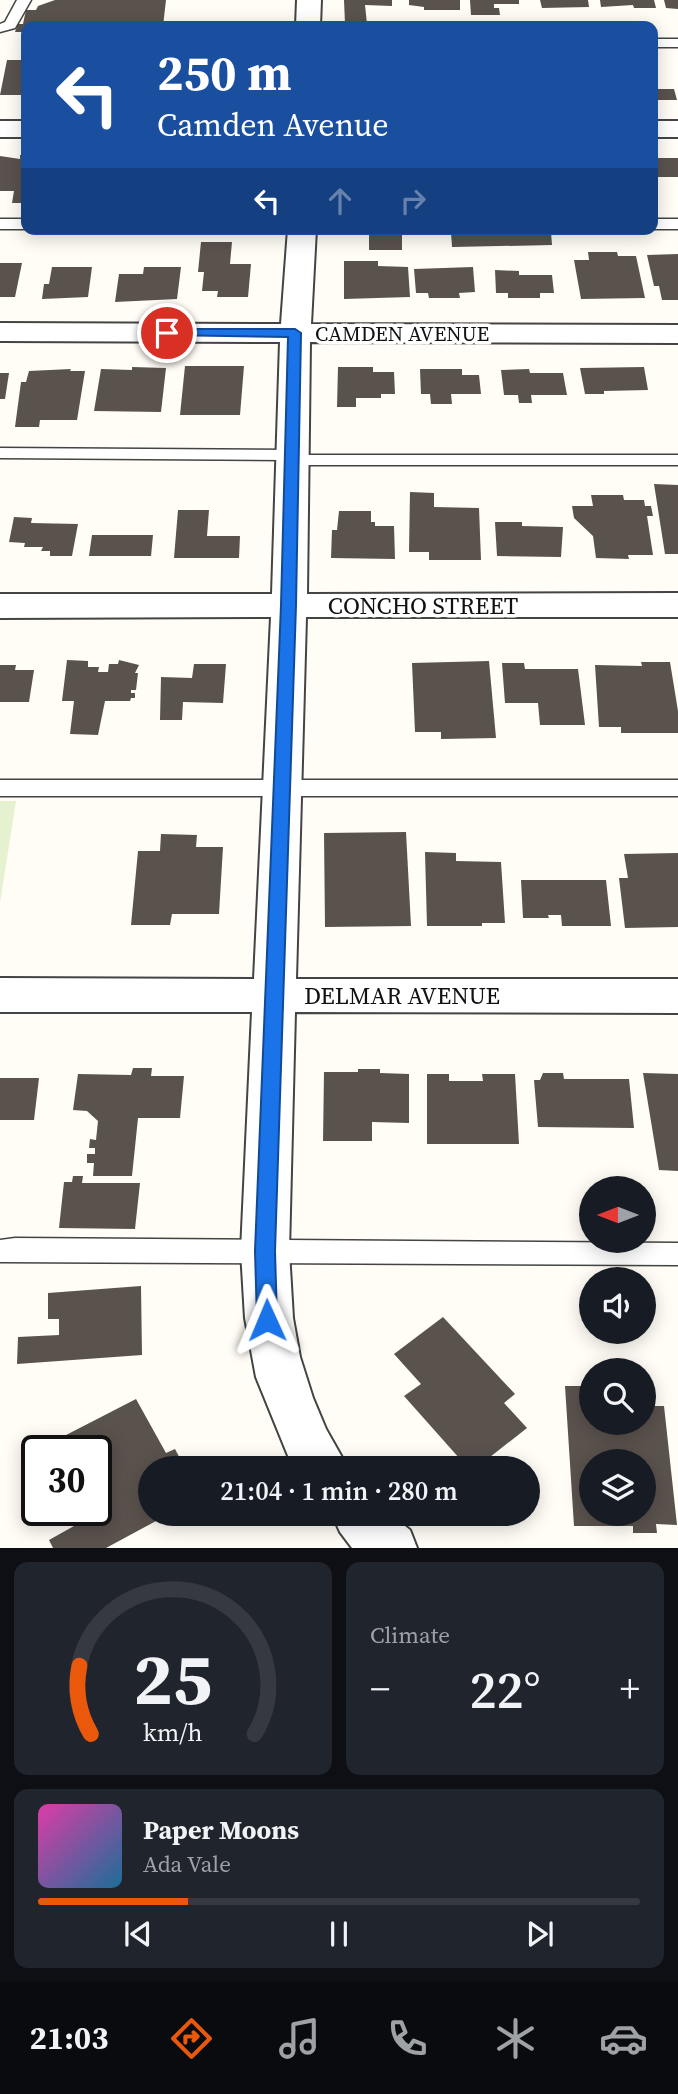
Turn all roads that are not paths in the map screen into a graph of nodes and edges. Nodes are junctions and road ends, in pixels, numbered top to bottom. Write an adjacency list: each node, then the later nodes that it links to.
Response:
1 (309, 0): 4 (street)
2 (21, 4): 3 (lane); 5 (lane)
3 (0, 7)
4 (308, 21)
5 (0, 28)
6 (658, 43): 7 (lane)
7 (678, 43)
8 (0, 129): 9 (street)
9 (21, 129)
10 (658, 129): 11 (street)
11 (678, 129)
12 (0, 223): 13 (lane)
13 (21, 224)
14 (658, 224): 15 (lane)
15 (678, 225)
16 (302, 235): 18 (street)
17 (0, 332): 18 (street, CAMDEN AVENUE)
18 (295, 333): 19 (street, CAMDEN AVENUE); 21 (street)
19 (678, 334)
20 (0, 453): 21 (lane)
21 (291, 458): 22 (lane); 23 (street)
22 (678, 460)
23 (289, 605): 24 (street, CONCHO STREET); 25 (street, CONCHO STREET); 27 (street)
24 (678, 605)
25 (0, 606)
26 (0, 788): 27 (lane)
27 (281, 788): 28 (lane); 30 (street)
28 (678, 788)
29 (0, 995): 30 (street, DELMAR AVENUE)
30 (273, 995): 31 (street, DELMAR AVENUE); 33 (street)
31 (678, 996)
32 (0, 1251): 33 (lane)
33 (265, 1251): 34 (lane); 35 (street)
34 (678, 1254)
35 (312, 1456)
36 (367, 1526): 37 (street)
37 (391, 1548)

